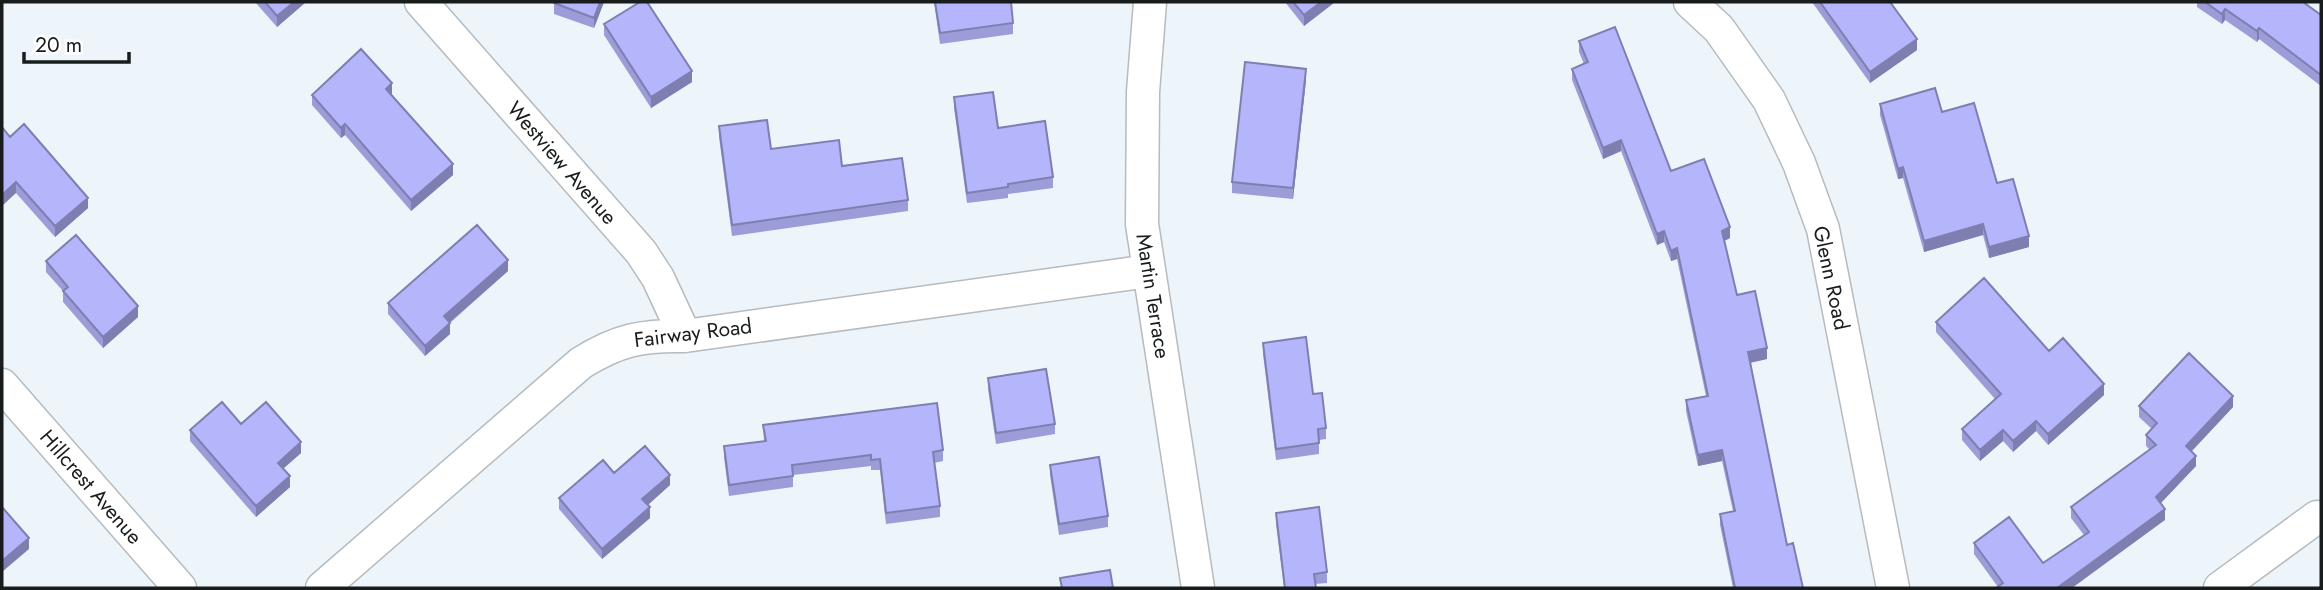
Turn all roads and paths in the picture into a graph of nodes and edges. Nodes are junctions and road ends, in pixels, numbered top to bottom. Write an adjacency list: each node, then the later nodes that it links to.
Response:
1 (421, 2): 5 (street, Westview Avenue)
2 (1150, 2): 4 (street, Martin Terrace)
3 (1690, 2): 11 (street, Glenn Road)
4 (1149, 271): 5 (street, Fairway Road); 10 (street, Martin Terrace)
5 (685, 336): 9 (street, Fairway Road)
6 (2, 385): 8 (street, Hillcrest Avenue)
7 (2317, 517): 12 (street)
8 (180, 588)
9 (322, 588)
10 (1198, 588)
11 (1894, 588)
12 (2220, 588)

